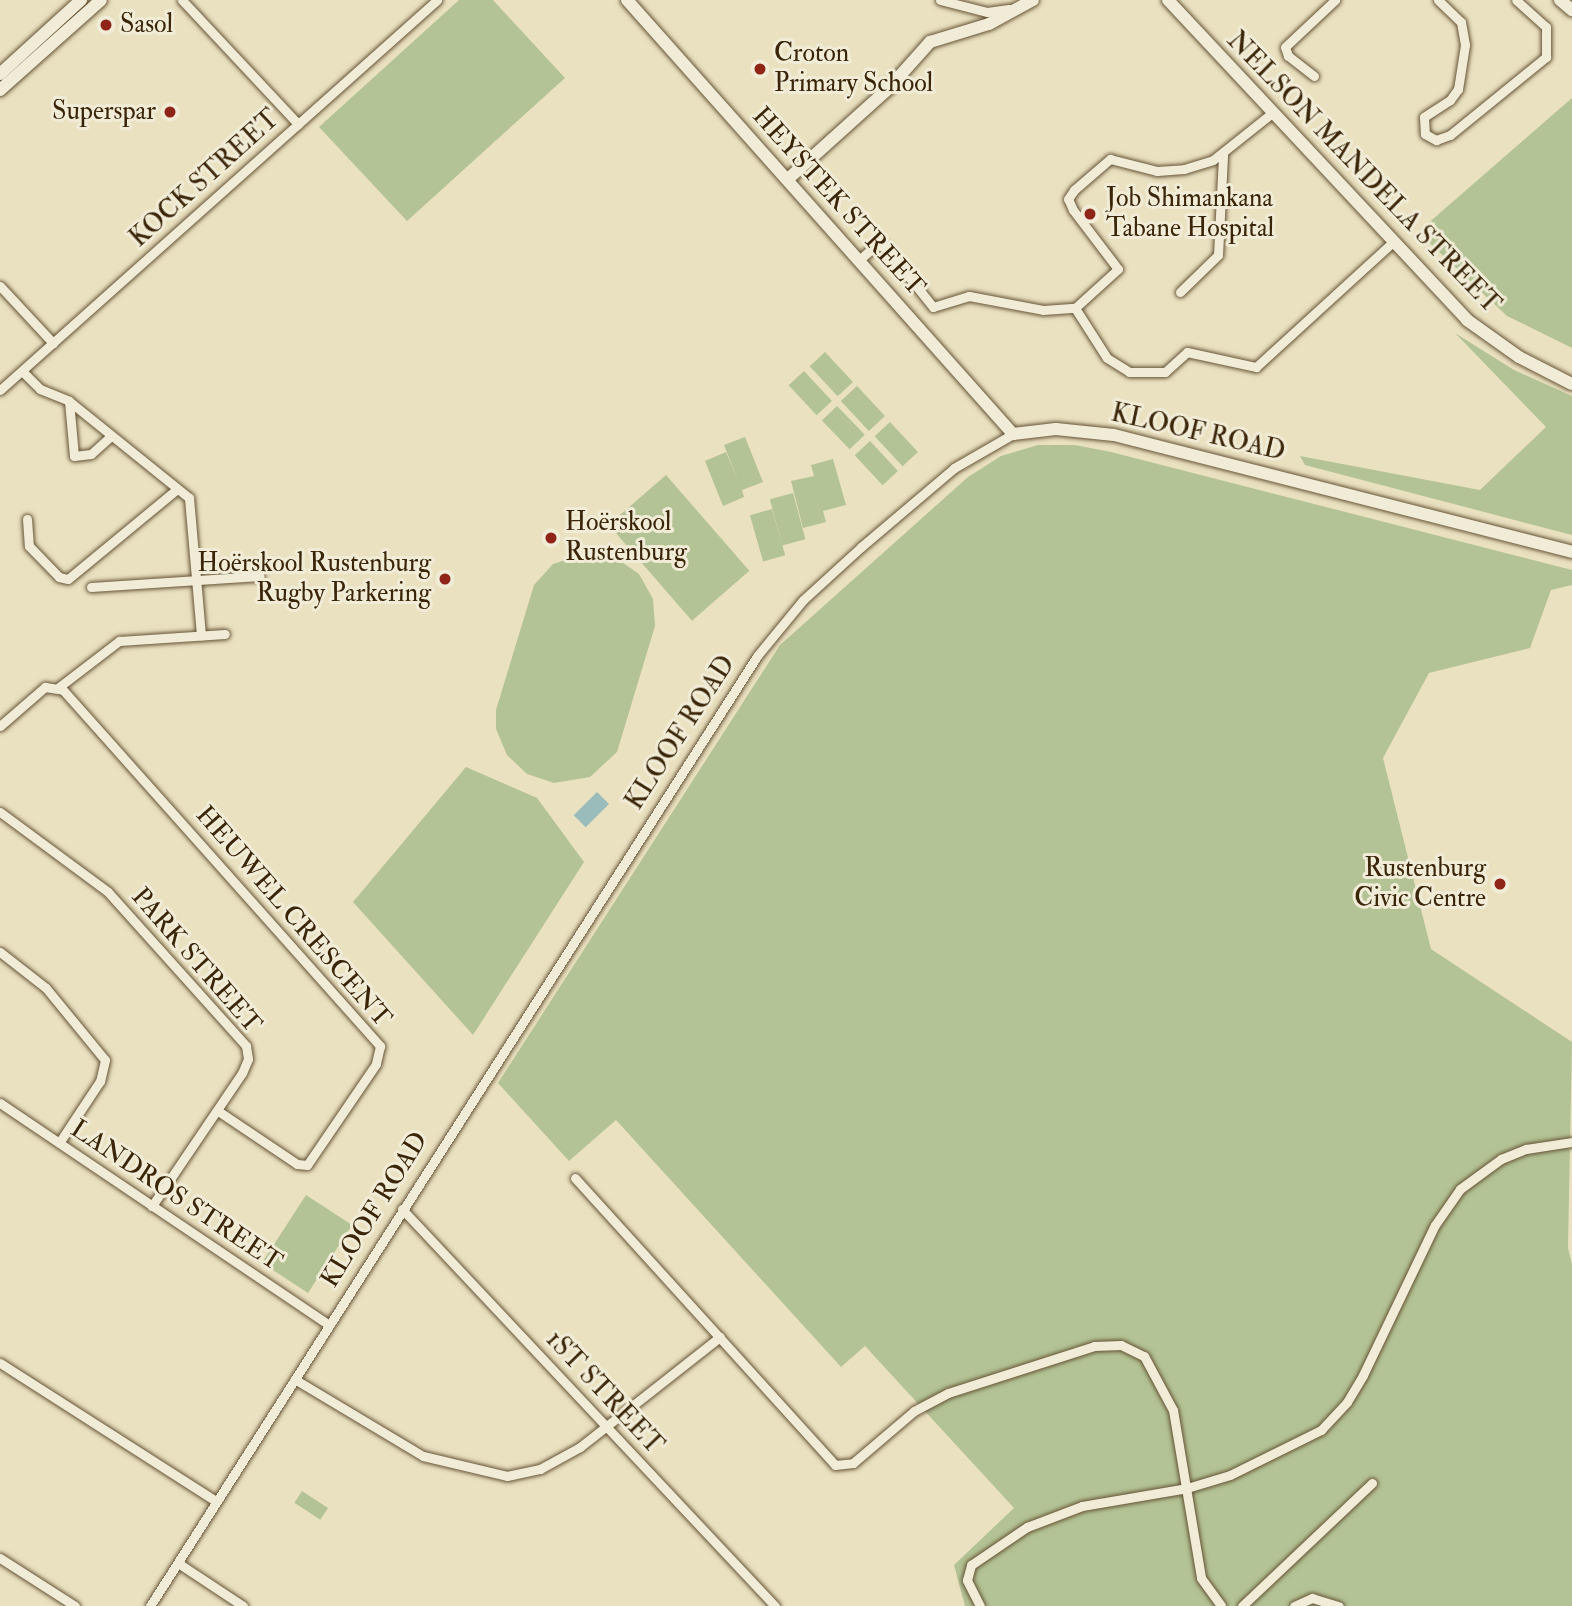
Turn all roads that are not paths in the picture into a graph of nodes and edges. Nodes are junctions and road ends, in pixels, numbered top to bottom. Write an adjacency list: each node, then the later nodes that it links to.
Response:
1 (81, 0): 15 (street)
2 (101, 0): 17 (street)
3 (182, 0): 19 (street)
4 (437, 0): 19 (street, KOCK STREET)
5 (627, 0): 21 (street, HEYSTEK STREET)
6 (940, 0): 13 (street)
7 (1033, 0): 13 (street)
8 (1168, 0): 18 (street, NELSON MANDELA STREET)
9 (1335, 0): 16 (street)
10 (1438, 0): 11 (street)
11 (1516, 0)
12 (1560, 0): 14 (street)
13 (1021, 7): 21 (street)
14 (1572, 10)
15 (0, 74)
16 (1314, 76)
17 (0, 90)
18 (1272, 113): 20 (street); 22 (street, NELSON MANDELA STREET)
19 (298, 124): 27 (street, KOCK STREET)
20 (1223, 155): 25 (street); 26 (street)
21 (788, 179): 23 (street, HEYSTEK STREET)
22 (1393, 242): 26 (street); 29 (street, NELSON MANDELA STREET)
23 (859, 260): 26 (street); 32 (street, HEYSTEK STREET)
24 (0, 286): 27 (street)
25 (1180, 292)
26 (1075, 308)
27 (53, 343): 28 (street, KOCK STREET)
28 (22, 370): 30 (street, KOCK STREET); 31 (street)
29 (1572, 384)
30 (0, 390)
31 (69, 401): 33 (street); 33 (street)
32 (1013, 434): 36 (street, KLOOF ROAD); 52 (street, KLOOF ROAD)
33 (111, 436): 34 (street)
34 (177, 488): 35 (street); 38 (street)
35 (27, 519)
36 (1572, 552)
37 (260, 576): 38 (street)
38 (197, 580): 39 (street); 41 (street)
39 (91, 587)
40 (225, 634): 41 (street)
41 (201, 635): 42 (street)
42 (59, 687): 43 (street); 47 (street, HEUWEL CRESCENT)
43 (0, 726)
44 (0, 812): 47 (street, PARK STREET)
45 (0, 952): 49 (street)
46 (0, 1103): 49 (street, LANDROS STREET)
47 (218, 1111): 51 (street, PARK STREET)
48 (1572, 1142): 59 (street)
49 (60, 1143): 51 (street, LANDROS STREET)
50 (575, 1178): 54 (street)
51 (152, 1206): 53 (street, LANDROS STREET)
52 (402, 1209): 53 (street, KLOOF ROAD); 57 (street, 1ST STREET)
53 (329, 1325): 56 (street, KLOOF ROAD)
54 (720, 1336): 57 (street); 59 (street)
55 (0, 1363): 60 (street)
56 (296, 1380): 57 (street); 60 (street, KLOOF ROAD)
57 (608, 1428): 66 (street, 1ST STREET)
58 (1372, 1483): 69 (street)
59 (1186, 1488): 67 (street); 68 (street)
60 (216, 1501): 62 (street, KLOOF ROAD)
61 (0, 1558): 63 (street)
62 (178, 1563): 64 (street, KLOOF ROAD); 65 (street)
63 (75, 1606)
64 (150, 1606)
65 (243, 1606)
66 (775, 1606)
67 (980, 1606)
68 (1221, 1606)
69 (1242, 1606)
70 (1294, 1606): 71 (street)
71 (1339, 1606)

